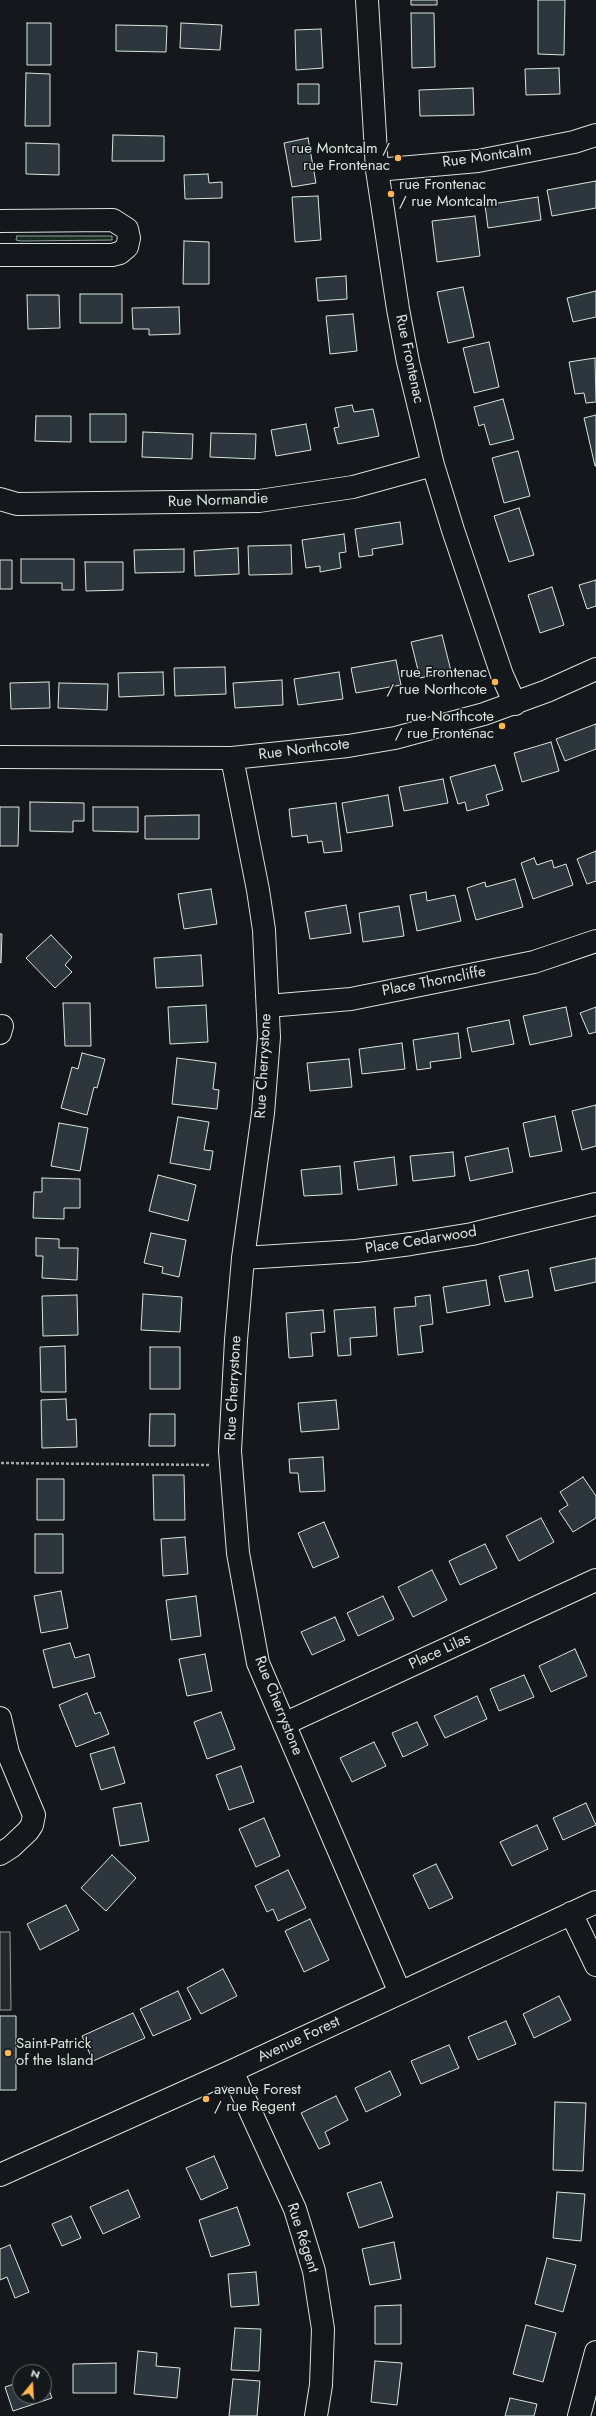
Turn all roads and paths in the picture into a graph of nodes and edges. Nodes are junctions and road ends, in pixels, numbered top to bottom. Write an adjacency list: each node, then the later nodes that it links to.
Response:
1 (367, 0): 3 (street, Rue Frontenac)
2 (596, 135): 3 (street, Rue Montcalm)
3 (377, 170): 6 (street, Rue Frontenac)
4 (0, 221): 5 (street)
5 (0, 255)
6 (433, 465): 7 (street, Rue Normandie); 9 (street, Rue Frontenac)
7 (0, 499)
8 (596, 669): 9 (street, Rue Northcote)
9 (515, 704): 11 (street, Rue Northcote)
10 (0, 757): 11 (street, Rue Northcote)
11 (232, 758): 13 (street, Rue Cherrystone)
12 (596, 941): 13 (street, Place Thorncliffe)
13 (268, 1006): 15 (street, Rue Cherrystone)
14 (596, 1204): 15 (street, Place Cedarwood)
15 (243, 1258): 20 (street, Rue Cherrystone)
16 (1, 1463): 17 (path)
17 (219, 1465)
18 (596, 1580): 20 (street, Place Lilas)
19 (0, 1718): 21 (street)
20 (284, 1724): 25 (street, Rue Cherrystone)
21 (0, 1854)
22 (596, 1902): 23 (street, Avenue Forest)
23 (571, 1913): 24 (street); 25 (street, Avenue Forest)
24 (596, 1965)
25 (400, 1993): 26 (street, Avenue Forest)
26 (232, 2071): 27 (street, Avenue Forest); 29 (street, Rue Régent)
27 (0, 2175)
28 (596, 2352): 30 (street)
29 (316, 2416)
30 (579, 2416)

